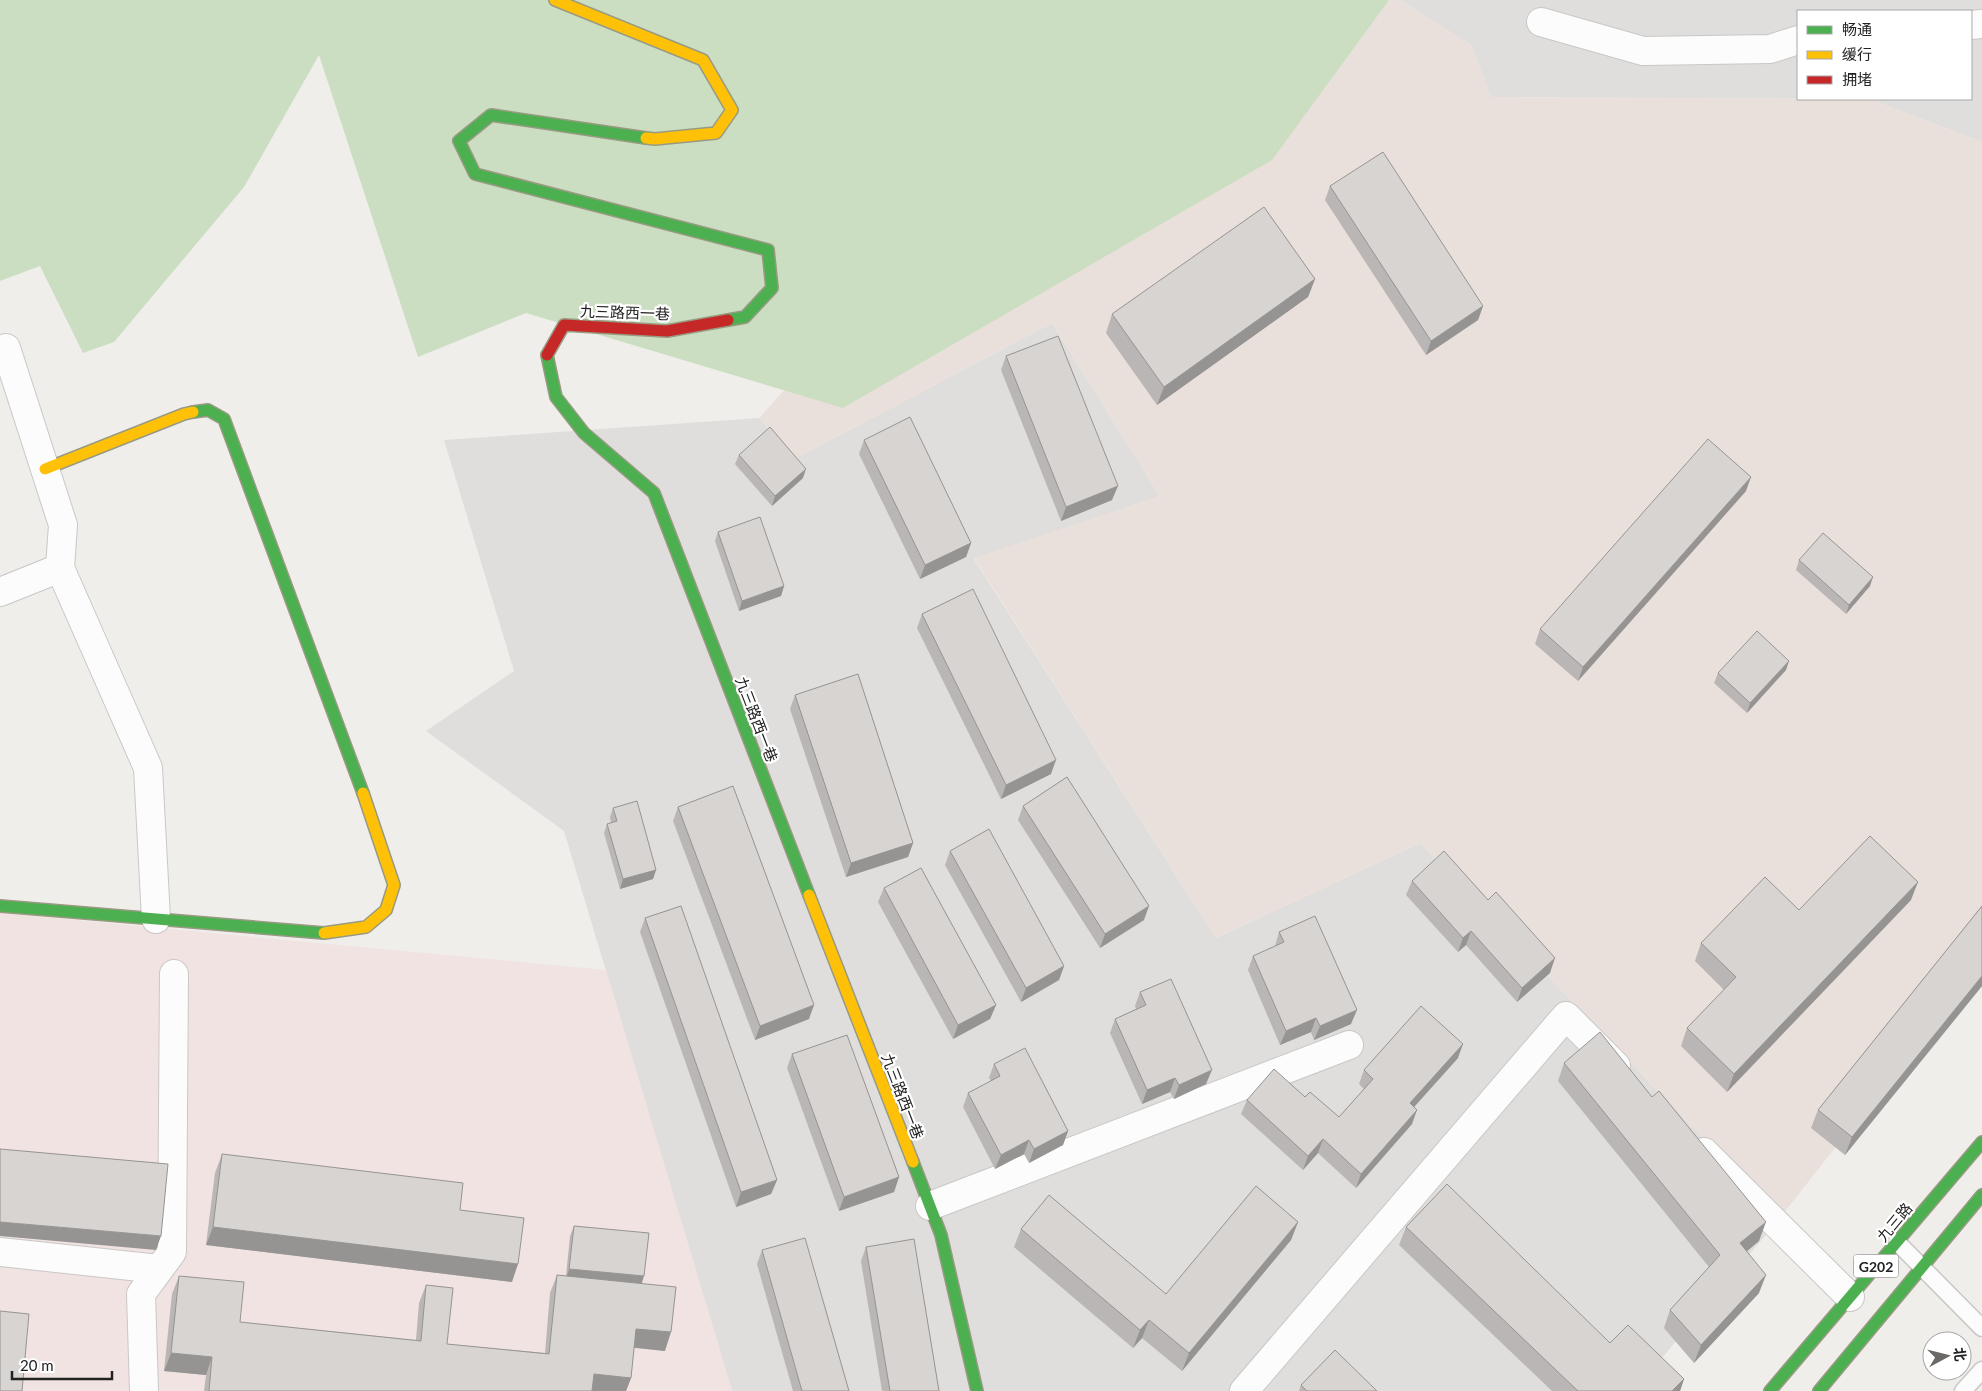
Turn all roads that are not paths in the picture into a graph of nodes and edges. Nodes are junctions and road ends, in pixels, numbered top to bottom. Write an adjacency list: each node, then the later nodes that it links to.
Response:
1 (555, 0): 16 (main road, 九三路西一巷)
2 (1541, 22): 3 (street)
3 (1797, 40)
4 (6, 348): 5 (street)
5 (45, 469): 6 (street); 9 (main road)
6 (60, 568): 7 (street); 9 (street)
7 (0, 592)
8 (0, 906): 9 (main road)
9 (156, 918)
10 (174, 974): 20 (street)
11 (1349, 1045): 16 (street)
12 (1637, 1086): 26 (street)
13 (1686, 1135): 21 (street)
14 (1982, 1142): 17 (main road, 九三路 / G202)
15 (1982, 1195): 19 (main road, G202)
16 (930, 1206): 25 (main road, 九三路西一巷)
17 (1896, 1242): 19 (lane); 21 (main road, 九三路 / G202)
18 (0, 1252): 20 (street)
19 (1921, 1268): 22 (lane); 28 (main road, G202)
20 (159, 1269): 24 (street)
21 (1850, 1297): 27 (main road, 九三路 / G202)
22 (1982, 1328)
23 (1982, 1370): 29 (lane)
24 (144, 1391)
25 (976, 1391)
26 (1244, 1391)
27 (1770, 1391)
28 (1818, 1391)
29 (1963, 1391)

